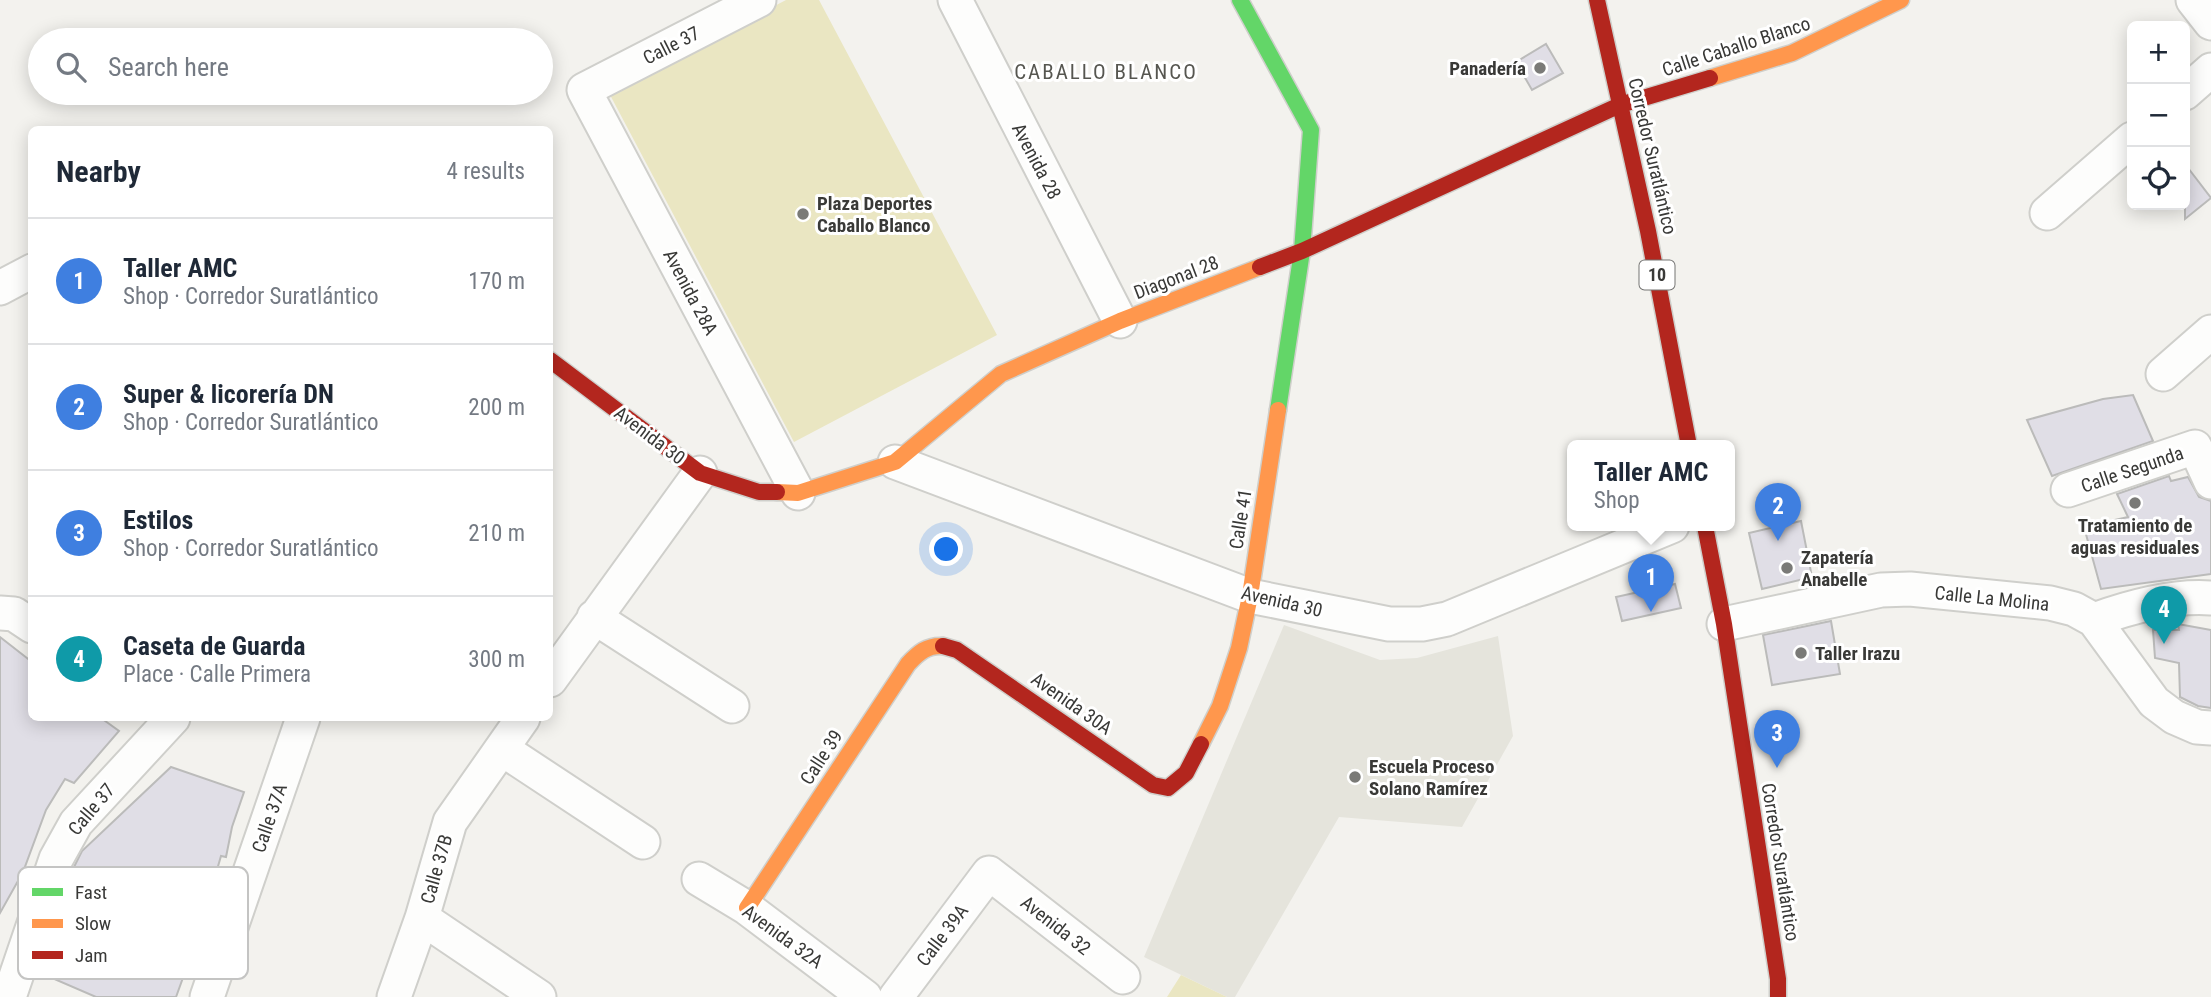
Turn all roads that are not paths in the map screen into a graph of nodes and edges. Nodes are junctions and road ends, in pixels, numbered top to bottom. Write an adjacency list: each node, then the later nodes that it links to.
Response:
1 (759, 0): 10 (street, Calle 37)
2 (955, 0): 17 (street, Avenida 28)
3 (1240, 0): 14 (street, Calle 41)
4 (1597, 0): 11 (street, Corredor Suratlántico / 10)
5 (1901, 0): 11 (street, Calle Caballo Blanco)
6 (2193, 0): 7 (street)
7 (2211, 23)
8 (2211, 70): 9 (street)
9 (2190, 89)
10 (584, 90): 27 (street, Avenida 28A)
11 (1620, 105): 14 (street, Diagonal 28); 21 (street, Corredor Suratlántico / 10)
12 (2127, 143): 13 (street)
13 (2047, 213)
14 (1302, 251): 17 (street, Diagonal 28); 30 (street, Calle 41)
15 (28, 273): 16 (street)
16 (0, 288)
17 (1120, 321): 22 (street, Diagonal 28)
18 (2211, 332): 20 (street)
19 (553, 361): 23 (street, Avenida 30)
20 (2163, 374)
21 (1688, 440)
22 (895, 462): 27 (street, Diagonal 28); 30 (street, Avenida 30)
23 (700, 473): 26 (street, Avenida 30); 33 (street)
24 (2211, 482): 25 (street, Calle Segunda)
25 (2068, 491)
26 (759, 492): 27 (street, Diagonal 28)
27 (798, 493)
28 (1660, 531): 30 (street, Avenida 30)
29 (1706, 531): 36 (street, Corredor Suratlántico)
30 (1250, 596): 45 (street, Calle 41)
31 (2211, 598): 34 (street)
32 (0, 613): 35 (street)
33 (594, 617): 38 (street); 39 (street)
34 (2094, 620): 36 (street, Calle La Molina); 43 (street)
35 (28, 623)
36 (1724, 624): 62 (street, Corredor Suratlántico)
37 (942, 643): 45 (street, Avenida 30A); 51 (street, Calle 39)
38 (553, 676)
39 (733, 706)
40 (167, 721): 47 (street, Calle 37)
41 (302, 721): 49 (street, Calle 37A)
42 (521, 721): 44 (street, Calle 37B)
43 (2211, 728)
44 (502, 749): 46 (street); 52 (street, Calle 37B)
45 (1178, 781)
46 (643, 842)
47 (53, 867)
48 (989, 873): 54 (street, Avenida 32); 61 (street, Calle 39A)
49 (248, 878)
50 (699, 879): 51 (street, Avenida 32A)
51 (747, 908): 60 (street, Avenida 32A)
52 (422, 918): 58 (street, Calle 37B); 59 (street)
53 (18, 971): 56 (street, Calle 37)
54 (1124, 977)
55 (213, 979): 57 (street, Calle 37A)
56 (9, 997)
57 (207, 997)
58 (394, 997)
59 (539, 997)
60 (865, 997)
61 (896, 997)
62 (1778, 997)

